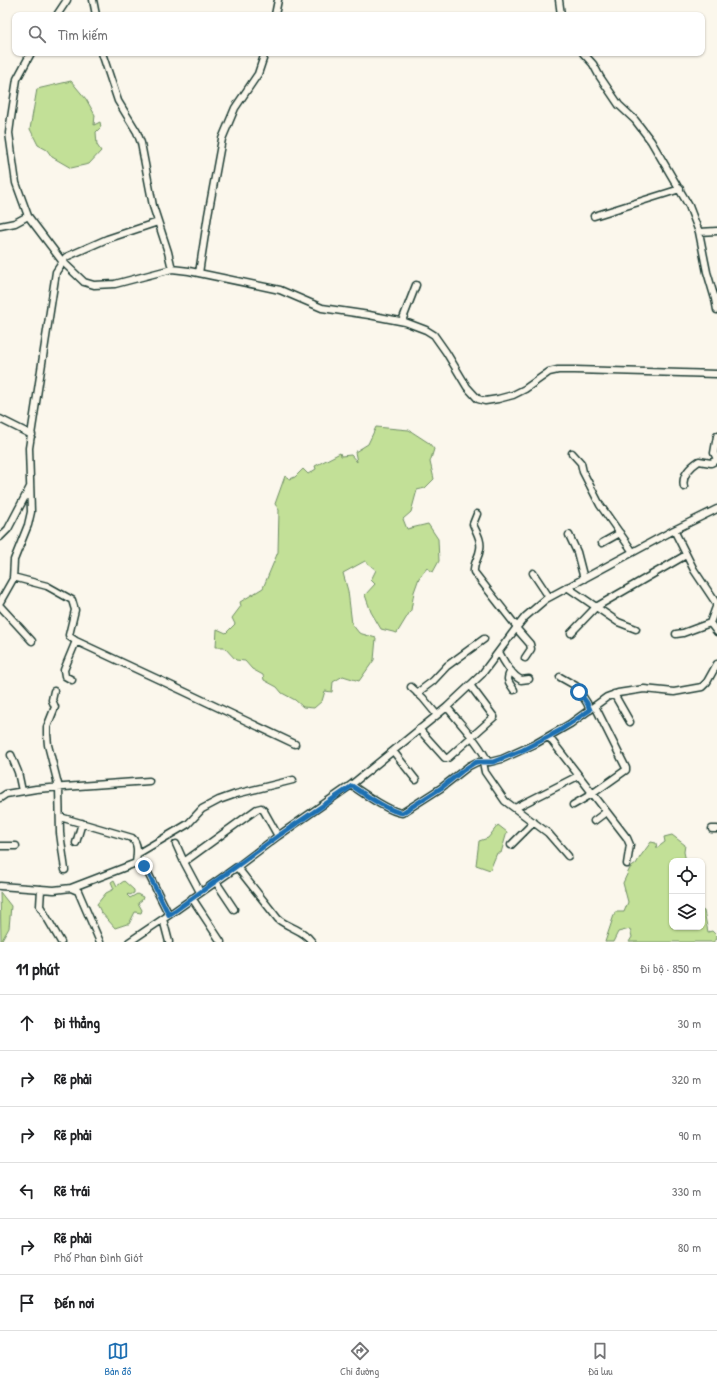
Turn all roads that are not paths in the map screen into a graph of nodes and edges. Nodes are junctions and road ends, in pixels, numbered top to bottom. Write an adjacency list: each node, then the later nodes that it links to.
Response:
1 (67, 0): 5 (street)
2 (93, 0): 6 (street)
3 (278, 0): 7 (street)
4 (559, 0): 8 (street)
5 (59, 12)
6 (95, 12)
7 (276, 12)
8 (561, 12)
9 (29, 56): 14 (street)
10 (103, 56): 16 (street)
11 (264, 56): 22 (street)
12 (586, 56): 13 (street)
13 (680, 189): 15 (street); 19 (street)
14 (28, 216): 17 (street); 20 (street)
15 (594, 216)
16 (158, 222): 20 (street); 21 (street)
17 (0, 226)
18 (717, 230): 19 (street)
19 (699, 232): 24 (street)
20 (62, 261): 21 (street); 29 (street)
21 (172, 269): 22 (street)
22 (199, 273): 26 (street)
23 (416, 285): 26 (street)
24 (716, 299): 25 (street)
25 (717, 310)
26 (402, 321): 27 (street)
27 (717, 374)
28 (0, 418): 29 (street)
29 (32, 435): 33 (street)
30 (716, 437): 32 (street)
31 (572, 453): 38 (street)
32 (716, 458): 34 (street)
33 (30, 487): 40 (street); 45 (street)
34 (684, 487)
35 (717, 509): 37 (street)
36 (477, 514): 53 (street)
37 (674, 530): 42 (street); 43 (street)
38 (620, 533): 41 (street); 42 (street)
39 (569, 535): 46 (street)
40 (0, 537)
41 (602, 543)
42 (633, 552): 46 (street)
43 (686, 556): 51 (street); 52 (street)
44 (533, 573): 48 (street)
45 (13, 577): 49 (street); 60 (street)
46 (584, 579): 47 (street)
47 (567, 587): 48 (street); 51 (street)
48 (549, 597): 53 (street)
49 (0, 602)
50 (0, 606): 59 (street)
51 (596, 607): 54 (street); 56 (street)
52 (710, 623): 55 (street); 57 (street)
53 (516, 628): 61 (street); 62 (street)
54 (636, 629)
55 (717, 632)
56 (571, 633)
57 (676, 634)
58 (484, 639): 72 (street)
59 (32, 641)
60 (76, 641): 67 (street); 81 (street)
61 (499, 652): 64 (street); 68 (street)
62 (525, 658)
63 (716, 667): 73 (street)
64 (511, 671): 66 (street); 70 (street)
65 (560, 677): 75 (street)
66 (529, 679)
67 (72, 680)
68 (470, 685): 74 (street); 79 (street)
69 (411, 687): 72 (street)
70 (514, 690)
71 (54, 691): 90 (street)
72 (417, 693): 76 (street)
73 (614, 694): 75 (street); 77 (street)
74 (447, 707): 76 (street); 79 (street)
75 (592, 708): 80 (street); 92 (street)
76 (437, 715): 78 (street)
77 (630, 722)
78 (419, 729): 79 (street); 82 (street)
79 (472, 737): 84 (street)
80 (549, 737): 84 (street); 85 (street)
81 (295, 744)
82 (393, 751): 87 (street); 89 (street)
83 (11, 755): 91 (street)
84 (485, 762): 89 (street); 95 (street)
85 (578, 776): 92 (street); 95 (street)
86 (293, 780): 107 (street)
87 (416, 780)
88 (149, 781): 90 (street)
89 (352, 786): 101 (street)
90 (59, 788): 91 (street); 97 (street)
91 (22, 791): 93 (street)
92 (592, 794): 94 (street); 96 (street)
93 (0, 798)
94 (573, 804)
95 (515, 808): 99 (street)
96 (606, 812): 98 (street); 111 (street)
97 (60, 817): 100 (street); 113 (street)
98 (594, 821)
99 (534, 822): 104 (street); 108 (street)
100 (82, 823): 102 (street); 107 (street)
101 (278, 836): 109 (street); 112 (street)
102 (76, 843)
103 (176, 844): 109 (street)
104 (510, 844)
105 (0, 846): 106 (street)
106 (16, 846)
107 (137, 854): 110 (street)
108 (568, 856)
109 (184, 862): 118 (street)
110 (136, 863): 116 (street); 121 (street)
111 (627, 864)
112 (238, 867): 114 (street); 128 (street)
113 (65, 870)
114 (216, 882): 118 (street); 120 (street)
115 (0, 886): 117 (street)
116 (71, 888): 117 (street); 124 (street)
117 (41, 889): 123 (street)
118 (200, 892): 119 (street)
119 (192, 898): 121 (street); 127 (street)
120 (234, 909)
121 (169, 915): 122 (street)
122 (163, 919): 125 (street); 126 (street)
123 (61, 942)
124 (100, 942)
125 (129, 942)
126 (169, 942)
127 (221, 942)
128 (312, 942)

